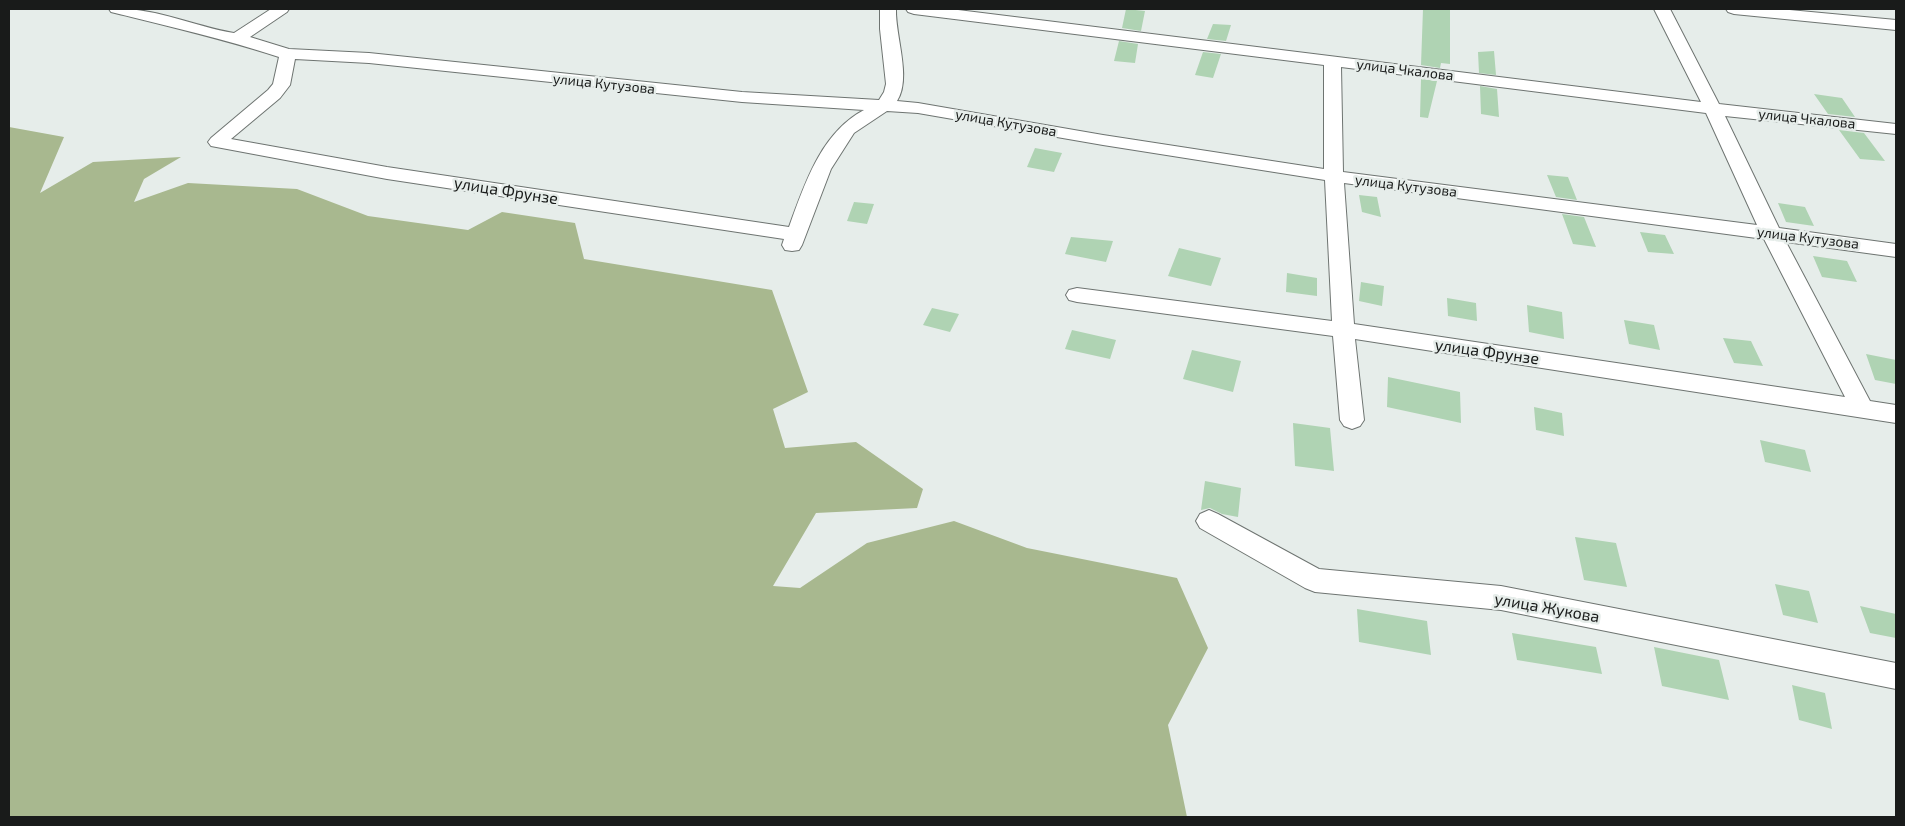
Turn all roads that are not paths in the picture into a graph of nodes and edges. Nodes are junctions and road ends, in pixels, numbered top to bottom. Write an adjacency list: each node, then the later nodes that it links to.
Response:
1 (117, 9): 10 (street, улица Кутузова)
2 (281, 9): 10 (street)
3 (888, 9): 13 (street)
4 (914, 9): 12 (street, улица Чкалова)
5 (1662, 9): 14 (street)
6 (1734, 9): 9 (street)
7 (1893, 9): 8 (street)
8 (1896, 14)
9 (1896, 25)
10 (237, 38): 11 (street, улица Кутузова)
11 (288, 54): 13 (street, улица Кутузова); 13 (street, улица Фрунзе)
12 (1332, 61): 14 (street, улица Чкалова); 16 (street)
13 (887, 104): 16 (street, улица Кутузова)
14 (1713, 109): 15 (street, улица Чкалова); 17 (street)
15 (1896, 129)
16 (1334, 176): 17 (street, улица Кутузова); 20 (street)
17 (1771, 233): 18 (street, улица Кутузова); 21 (street)
18 (1896, 250)
19 (1077, 295): 20 (street, улица Фрунзе)
20 (1343, 330): 21 (street, улица Фрунзе); 23 (street)
21 (1862, 408): 22 (street, улица Фрунзе)
22 (1896, 414)
23 (1352, 420)
24 (1209, 521): 25 (street, улица Жукова)
25 (1896, 676)

